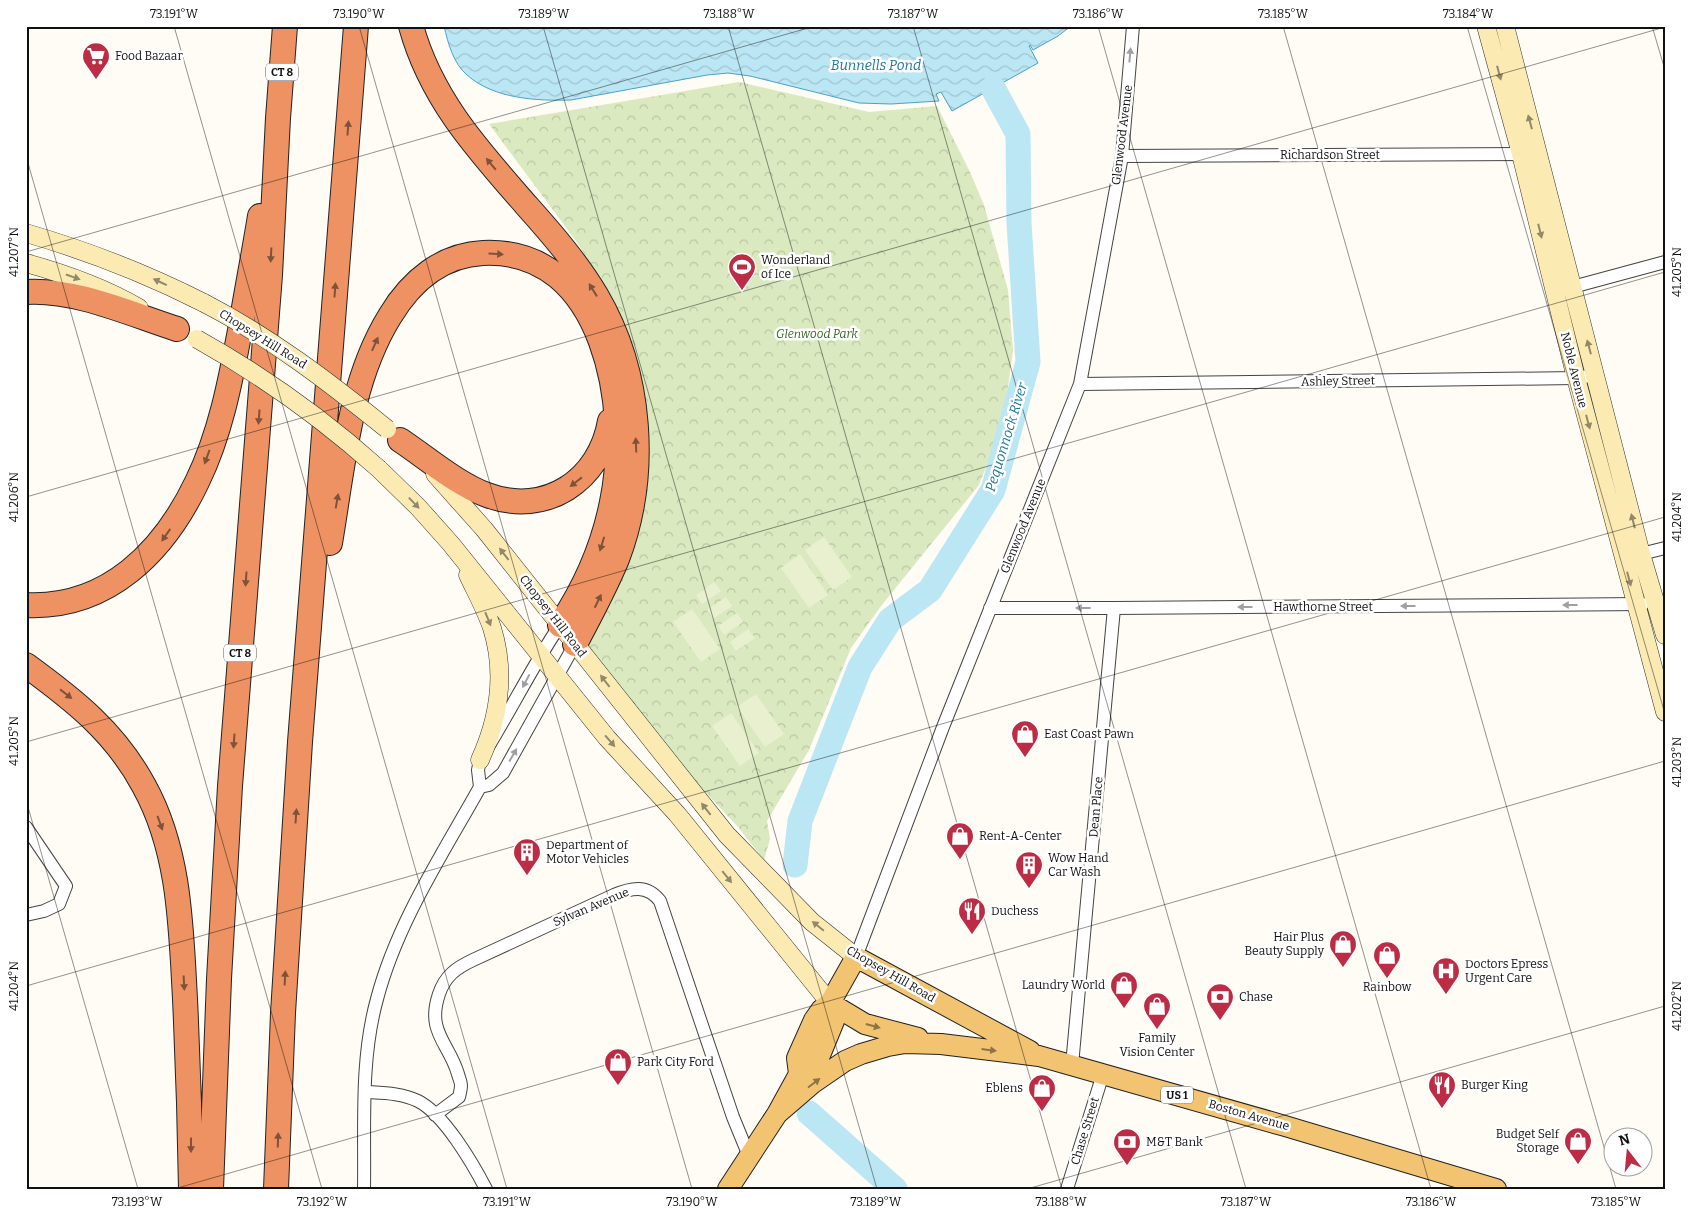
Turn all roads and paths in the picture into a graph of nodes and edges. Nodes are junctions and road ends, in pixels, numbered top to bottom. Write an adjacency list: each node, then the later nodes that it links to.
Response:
1 (285, 26): 7 (highway, CT 8)
2 (356, 26): 38 (highway, one-way to 2)
3 (411, 26): 34 (highway, one-way to 3)
4 (1133, 26): 10 (street, Glenwood Avenue, one-way to 4)
5 (1486, 26): 8 (main road, Noble Avenue, one-way to 8)
6 (1505, 26): 9 (main road, Noble Avenue, one-way to 6)
7 (278, 118): 29 (highway, one-way to 29); 55 (highway, CT 8, one-way to 55)
8 (1521, 154): 9 (street, Richardson Street); 10 (street, Richardson Street); 15 (main road, Noble Avenue, one-way to 15)
9 (1538, 154): 14 (main road, Noble Avenue)
10 (1122, 156): 21 (street, Glenwood Avenue)
11 (26, 233): 22 (main road, Chopsey Hill Road, one-way to 11, bridge)
12 (26, 262): 17 (main road, one-way to 17)
13 (1665, 262): 14 (street)
14 (1573, 286): 15 (street); 19 (main road, Noble Avenue, one-way to 14)
15 (1555, 291): 20 (main road, Noble Avenue)
16 (26, 292): 17 (highway)
17 (187, 334): 23 (main road, one-way to 23, bridge)
18 (611, 375): 22 (highway, one-way to 22); 32 (highway, one-way to 32); 38 (highway, one-way to 18)
19 (1596, 375): 20 (street, Ashley Street); 25 (main road, Noble Avenue, one-way to 19)
20 (1576, 378): 21 (street, Ashley Street); 26 (main road, Noble Avenue, one-way to 26)
21 (1080, 384): 30 (street, Glenwood Avenue)
22 (394, 434): 32 (main road, Chopsey Hill Road, one-way to 22)
23 (451, 544): 35 (main road); 40 (main road, one-way to 40)
24 (1665, 548): 25 (street)
25 (1641, 554): 26 (street); 27 (main road, Noble Avenue)
26 (1624, 558): 28 (main road, Noble Avenue, one-way to 28)
27 (1656, 602): 28 (street, Hawthorne Street); 33 (main road, Noble Avenue)
28 (1636, 604): 31 (street, Hawthorne Street, one-way to 31); 39 (main road, Noble Avenue)
29 (26, 605)
30 (990, 608): 31 (street, Hawthorne Street, one-way to 30); 44 (street, Glenwood Avenue)
31 (1114, 608): 48 (street, Dean Place)
32 (560, 625): 34 (main road, Chopsey Hill Road); 35 (street)
33 (1665, 636)
34 (575, 644): 37 (street); 44 (main road, Chopsey Hill Road, one-way to 34)
35 (541, 654): 37 (main road); 40 (street, one-way to 40)
36 (26, 665): 54 (highway, one-way to 54)
37 (558, 676): 41 (street, one-way to 37); 45 (main road, one-way to 45)
38 (305, 687): 56 (highway, one-way to 38)
39 (1665, 712)
40 (480, 760): 41 (street)
41 (480, 787): 50 (street)
42 (26, 827): 43 (street)
43 (26, 915)
44 (856, 957): 45 (main road, Glenwood Avenue / US 1); 47 (main road, Chopsey Hill Road / US 1)
45 (830, 1003): 46 (main road, one-way to 46); 51 (main road, Glenwood Avenue / US 1)
46 (941, 1044): 47 (main road, Boston Avenue / US 1, one-way to 47); 51 (main road, US 1, one-way to 46)
47 (1039, 1056): 48 (main road, Boston Avenue / US 1)
48 (1072, 1065): 49 (main road, Boston Avenue / US 1)
49 (1103, 1074): 60 (street, Chase Street); 61 (main road, Boston Avenue / US 1)
50 (366, 1092): 52 (street); 57 (street)
51 (777, 1114): 53 (main road, US 1)
52 (435, 1115): 53 (street, Sylvan Avenue); 58 (street)
53 (749, 1156): 59 (main road, US 1)
54 (191, 1189)
55 (211, 1189)
56 (276, 1189)
57 (364, 1189)
58 (486, 1189)
59 (728, 1189)
60 (1067, 1189)
61 (1496, 1189)

